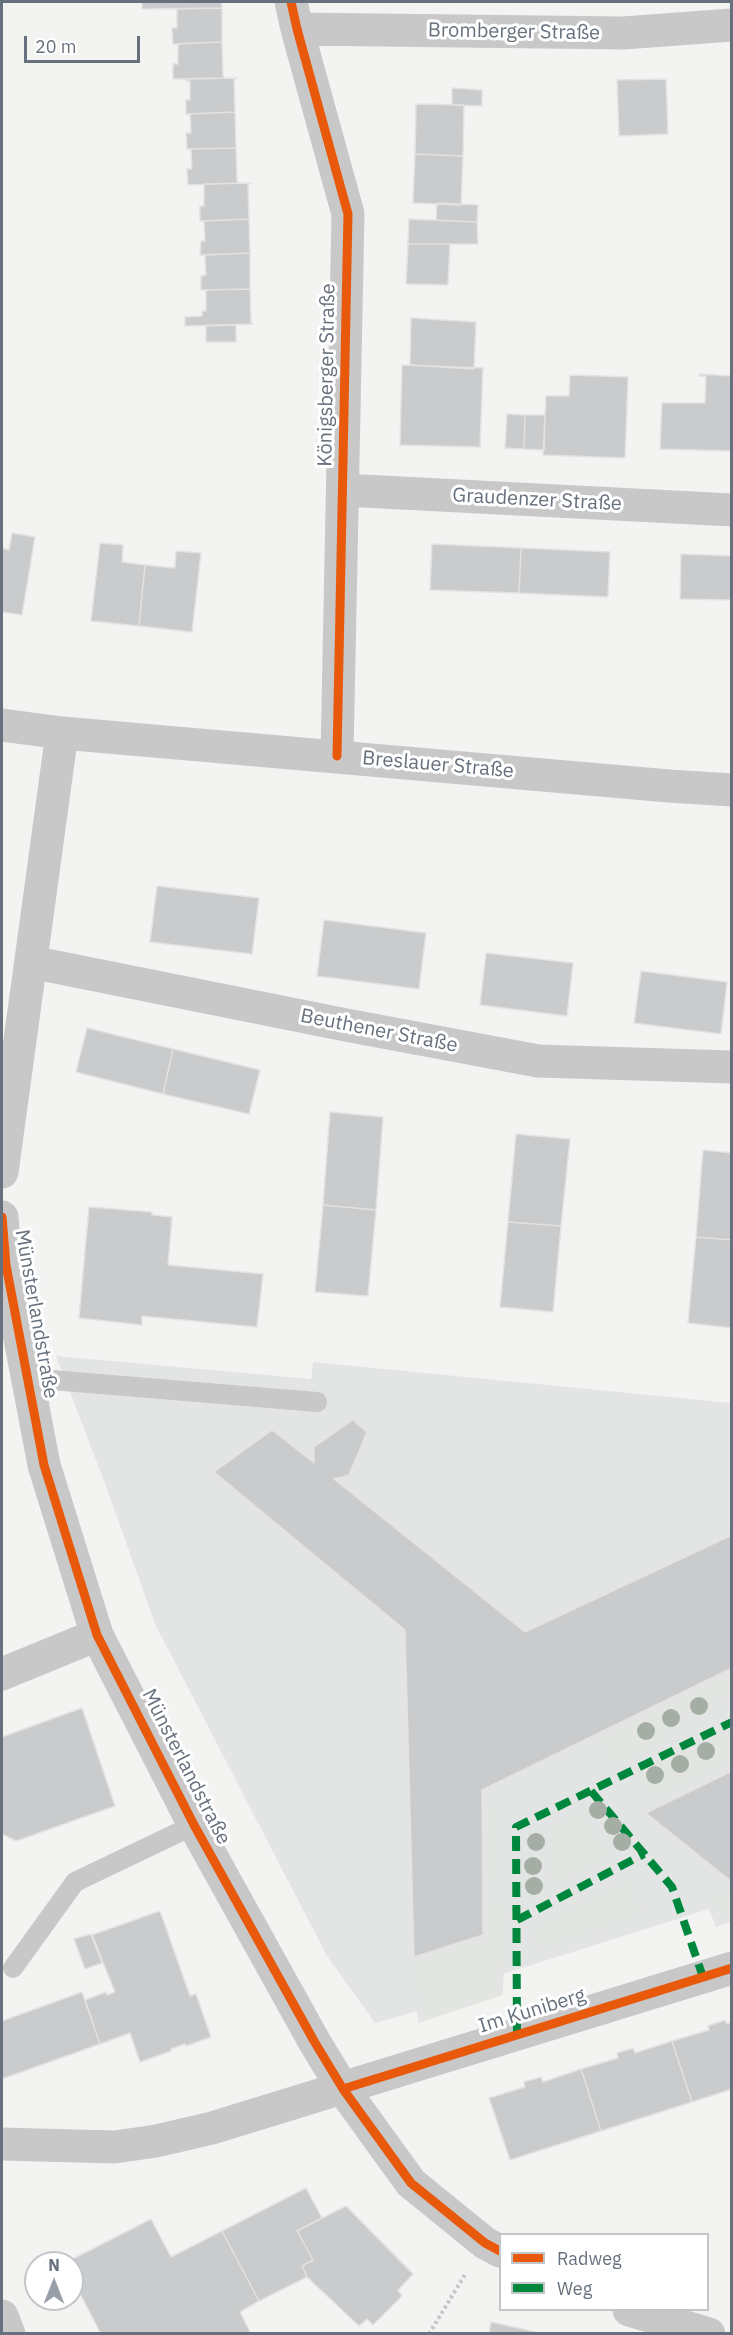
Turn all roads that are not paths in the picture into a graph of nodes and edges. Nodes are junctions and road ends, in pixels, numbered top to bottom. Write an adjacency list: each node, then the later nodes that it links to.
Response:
1 (294, 15): 2 (street, Bromberger Straße); 3 (street, Königsberger Straße)
2 (732, 25)
3 (343, 490): 4 (street, Graudenzer Straße); 7 (street, Königsberger Straße)
4 (732, 510)
5 (2, 725): 6 (street, Breslauer Straße)
6 (62, 733): 7 (street, Breslauer Straße); 9 (street)
7 (337, 756): 8 (street, Breslauer Straße)
8 (732, 789)
9 (31, 962): 10 (street, Beuthener Straße); 11 (street)
10 (732, 1067)
11 (2, 1172)
12 (2, 1217): 13 (street, Münsterlandstraße)
13 (28, 1378): 14 (lane); 15 (street, Münsterlandstraße)
14 (317, 1402)
15 (97, 1635): 16 (street); 17 (street, Münsterlandstraße)
16 (2, 1674)
17 (194, 1825): 18 (lane); 20 (street, Münsterlandstraße)
18 (13, 1968)
19 (732, 1968): 20 (street, Im Kuniberg)
20 (343, 2089): 21 (street, Im Kuniberg); 22 (street, Münsterlandstraße)
21 (2, 2144)
22 (493, 2247)
23 (632, 2311): 26 (street)
24 (2, 2316): 25 (street)
25 (9, 2334)
26 (709, 2334)

